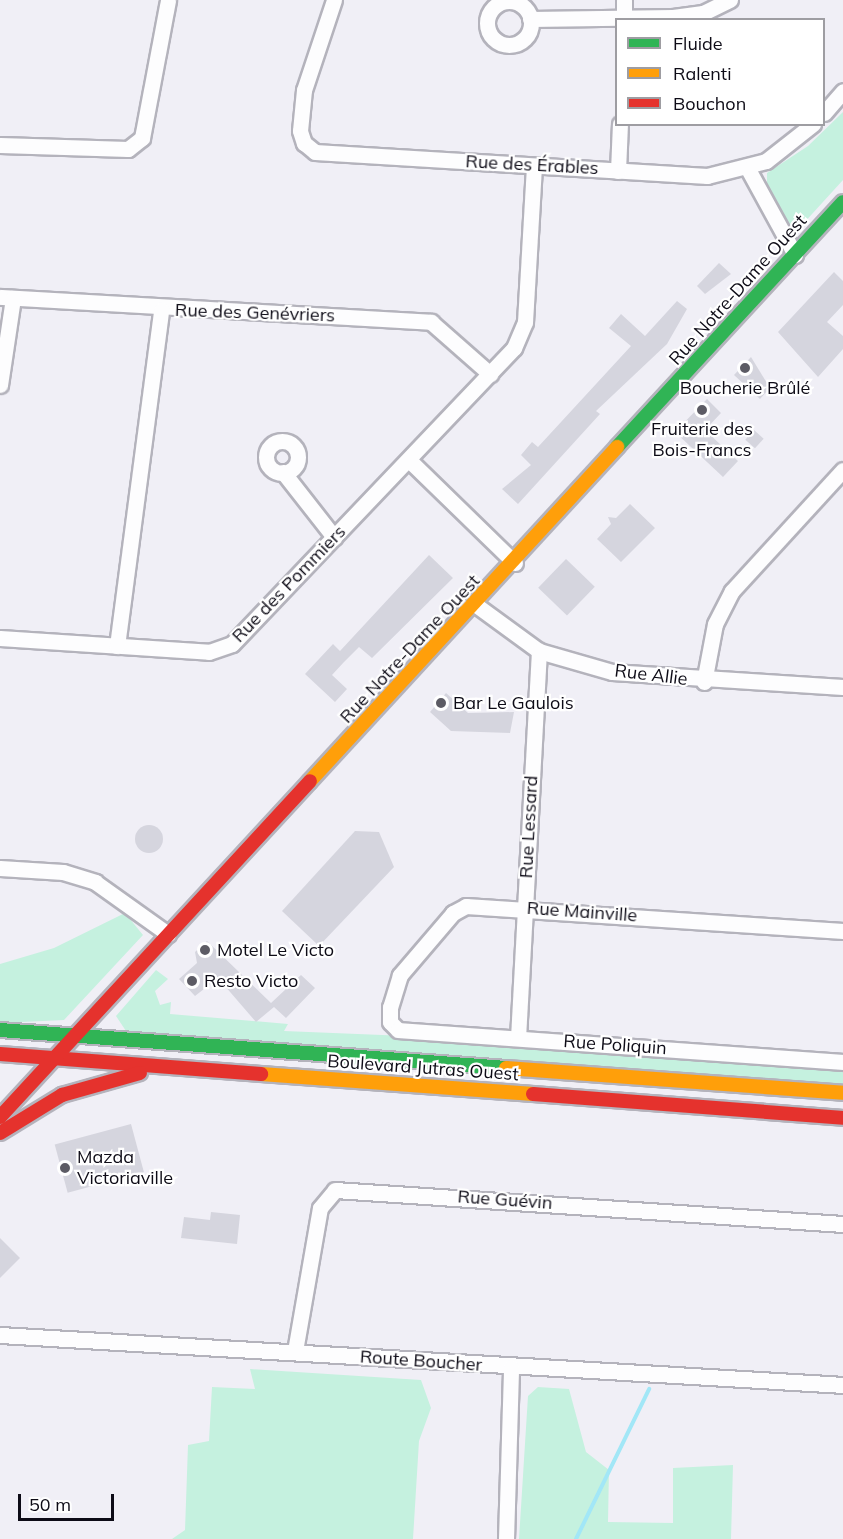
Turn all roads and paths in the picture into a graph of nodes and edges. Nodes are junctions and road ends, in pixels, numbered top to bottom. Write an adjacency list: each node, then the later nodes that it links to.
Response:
1 (168, 0): 13 (street)
2 (334, 0): 14 (street, Rue des Érables)
3 (624, 0): 5 (street)
4 (730, 0): 6 (street)
5 (624, 18)
6 (637, 18)
7 (530, 19): 8 (street)
8 (615, 19)
9 (843, 91): 10 (street)
10 (825, 112)
11 (620, 126): 16 (street)
12 (811, 126): 15 (street, Rue des Érables)
13 (0, 145)
14 (534, 166): 16 (street, Rue des Érables); 21 (street, Rue des Pommiers)
15 (748, 169): 16 (street, Rue des Érables); 18 (street)
16 (618, 171)
17 (843, 202): 18 (main road, Rue Notre-Dame Ouest)
18 (795, 255): 27 (main road, Rue Notre-Dame Ouest)
19 (6, 298): 20 (street, Rue des Genévriers); 22 (street)
20 (161, 310): 21 (street, Rue des Genévriers); 30 (street)
21 (490, 374): 23 (street, Rue des Pommiers)
22 (0, 385)
23 (411, 462): 26 (street, Rue des Pommiers); 27 (street)
24 (843, 470): 32 (street)
25 (283, 472): 26 (street)
26 (334, 537): 30 (street, Rue des Pommiers)
27 (514, 563): 28 (main road, Rue Notre-Dame Ouest)
28 (476, 605): 31 (street, Rue Allie); 37 (main road, Rue Notre-Dame Ouest)
29 (0, 638): 30 (street, Rue des Pommiers)
30 (117, 646)
31 (539, 651): 32 (street, Rue Allie); 35 (street, Rue Lessard)
32 (704, 681): 33 (street, Rue Allie)
33 (843, 687)
34 (0, 868): 37 (street)
35 (525, 908): 36 (street, Rue Mainville); 38 (street, Rue Mainville); 41 (street, Rue Lessard)
36 (843, 931)
37 (168, 934): 40 (main road, Rue Notre-Dame Ouest)
38 (390, 1022): 41 (street, Rue Poliquin)
39 (0, 1030): 40 (main road, Boulevard Jutras Ouest)
40 (73, 1036): 43 (main road, Rue Notre-Dame Ouest); 46 (main road, Boulevard Jutras Ouest)
41 (518, 1038): 44 (street, Rue Poliquin)
42 (0, 1054): 43 (main road, Boulevard Jutras Ouest)
43 (52, 1059): 45 (main road, Boulevard Jutras Ouest); 47 (main road, Rue Notre-Dame Ouest)
44 (843, 1062)
45 (169, 1068): 48 (main road, Boulevard Jutras Ouest); 49 (main road)
46 (843, 1093)
47 (0, 1117)
48 (843, 1118)
49 (0, 1133)
50 (843, 1224): 52 (street, Rue Guévin)
51 (0, 1335): 52 (street, Route Boucher)
52 (295, 1351): 53 (street, Route Boucher)
53 (511, 1367): 54 (street, Route Boucher); 55 (street)
54 (843, 1385)
55 (506, 1539)

